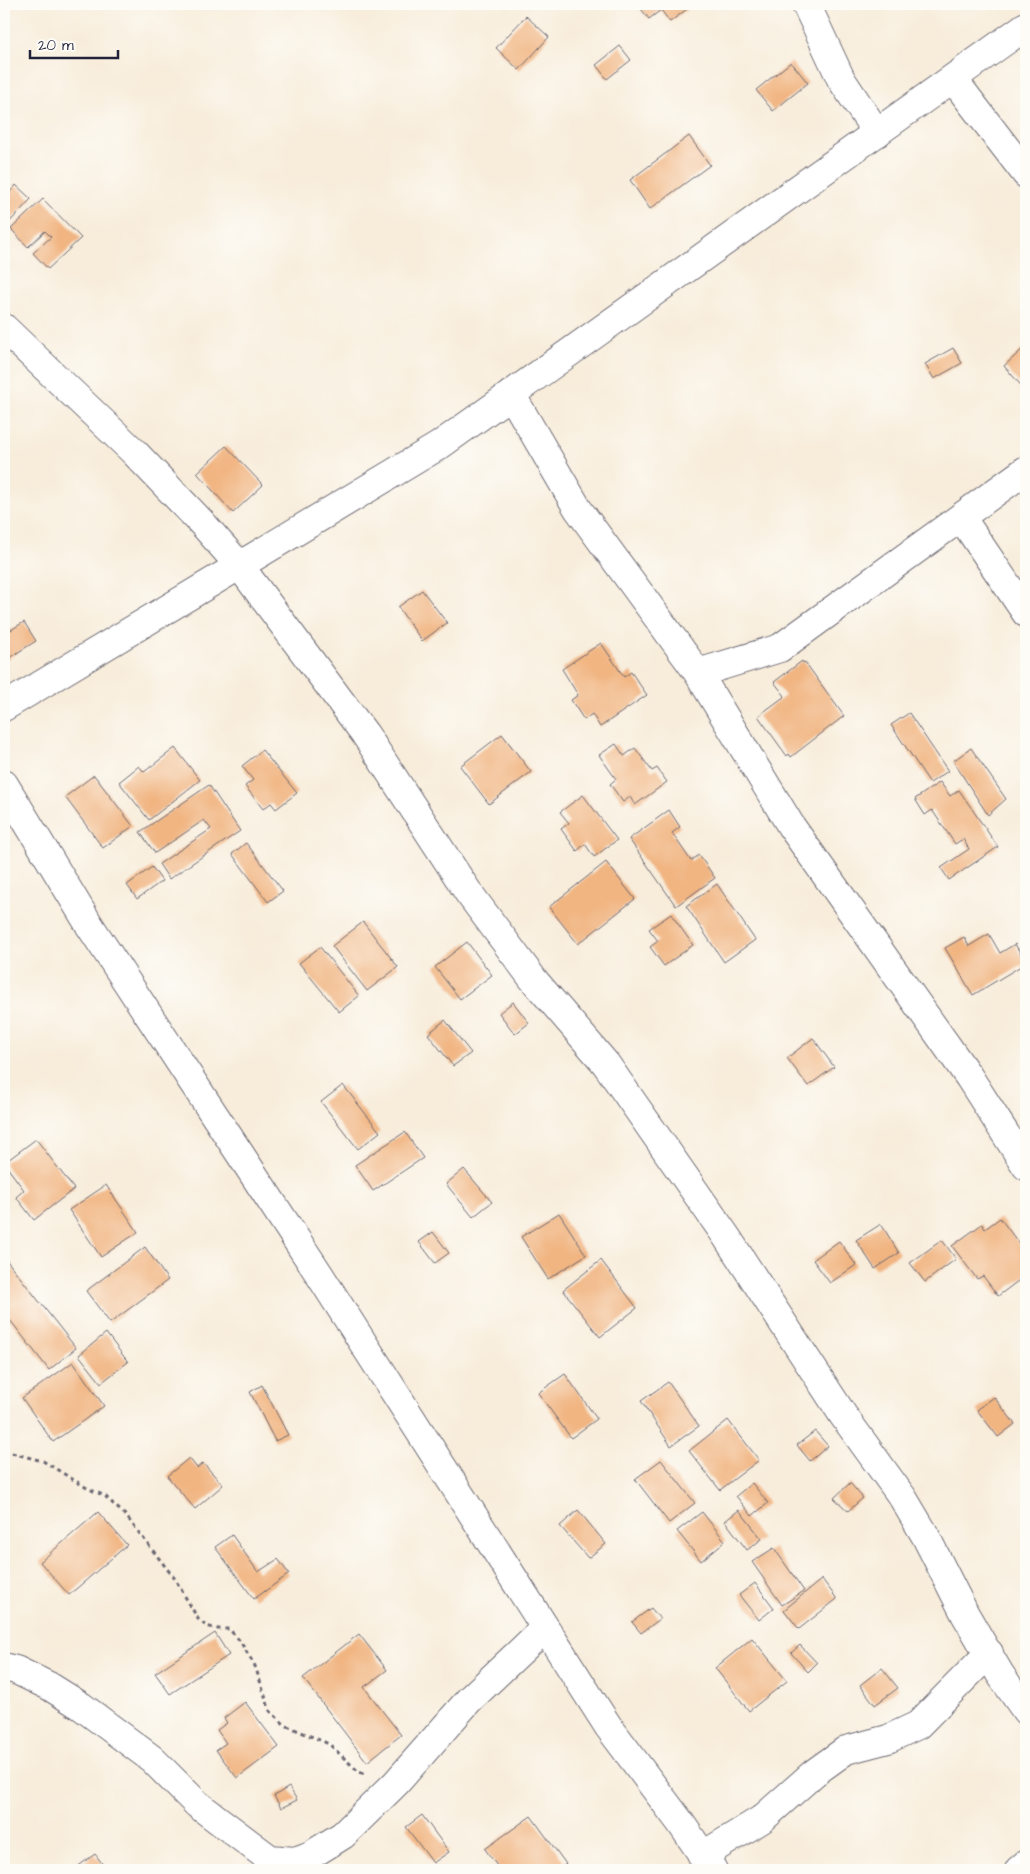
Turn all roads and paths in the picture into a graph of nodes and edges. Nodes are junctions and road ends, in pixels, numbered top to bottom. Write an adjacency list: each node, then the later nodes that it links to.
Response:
1 (806, 4): 4 (street)
2 (1026, 26): 3 (street)
3 (953, 78): 4 (street); 5 (street)
4 (876, 133): 7 (street)
5 (1026, 174)
6 (4, 328): 10 (street)
7 (511, 394): 10 (street); 12 (street)
8 (1026, 470): 9 (street)
9 (961, 517): 11 (street); 12 (street)
10 (239, 565): 13 (street); 18 (street)
11 (1026, 613)
12 (698, 672): 15 (street)
13 (4, 707)
14 (4, 784): 17 (street)
15 (1026, 1166)
16 (4, 1452): 21 (path)
17 (545, 1628): 21 (street); 23 (street)
18 (989, 1654): 20 (street); 23 (street)
19 (4, 1667): 22 (street)
20 (1026, 1711)
21 (396, 1783): 22 (street)
22 (304, 1862)
23 (708, 1863)
24 (1026, 1864): 25 (street)
25 (1019, 1870)

